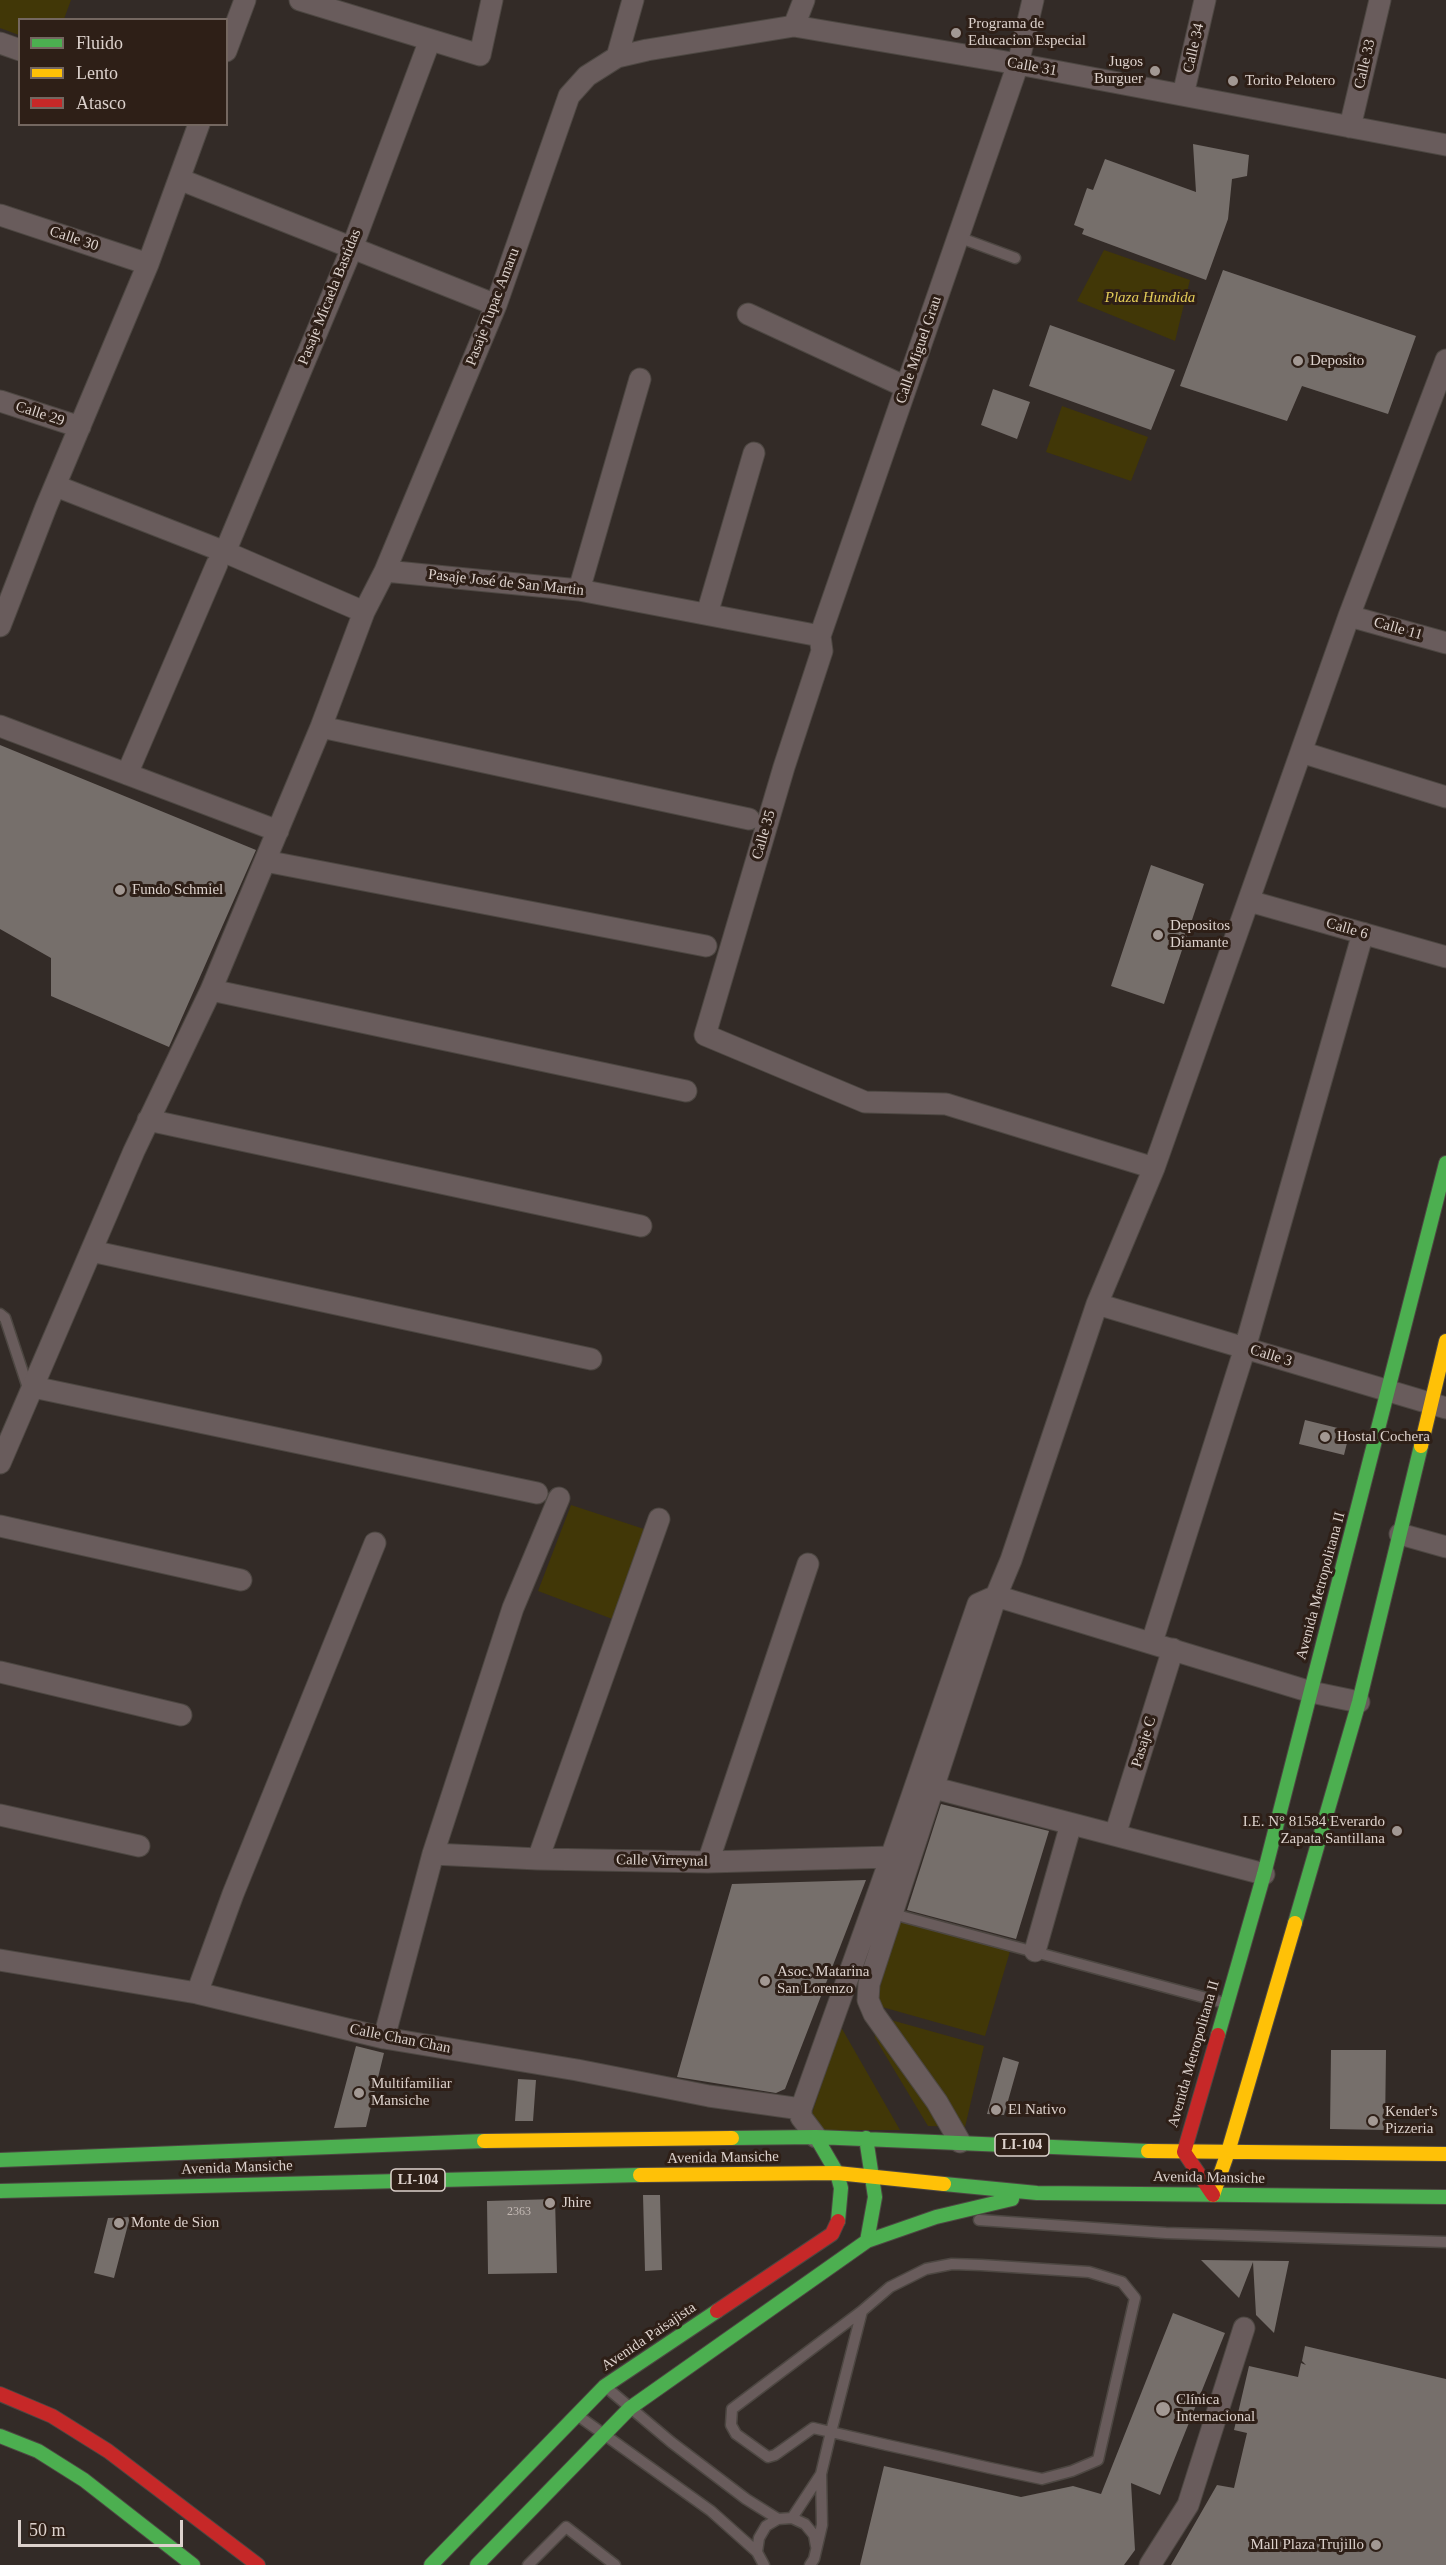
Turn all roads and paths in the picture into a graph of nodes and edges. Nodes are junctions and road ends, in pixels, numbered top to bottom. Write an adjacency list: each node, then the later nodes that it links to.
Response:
1 (245, 0): 12 (street)
2 (300, 0): 10 (street)
3 (492, 0): 10 (street)
4 (633, 0): 14 (street)
5 (804, 0): 9 (street)
6 (1033, 0): 15 (street)
7 (1205, 0): 16 (street, Calle 34)
8 (1380, 0): 18 (street, Calle 33)
9 (795, 26): 14 (street, Calle 31); 15 (street, Calle 31)
10 (430, 39): 23 (street, Pasaje Micaela Bastidas)
11 (0, 43): 13 (street)
12 (228, 46)
13 (18, 49)
14 (617, 57): 26 (street, Pasaje Tupac Amaru)
15 (1018, 64): 16 (street, Calle 31); 22 (street, Calle Miguel Grau)
16 (1183, 95): 18 (street, Calle 31)
17 (198, 126): 20 (street)
18 (1350, 127): 19 (street, Calle 31)
19 (1446, 146)
20 (179, 179): 23 (street); 25 (street)
21 (0, 215): 25 (street, Calle 30)
22 (958, 237): 24 (lane); 30 (street, Calle Miguel Grau)
23 (352, 248): 26 (street); 35 (street, Pasaje Micaela Bastidas)
24 (1015, 258)
25 (148, 264): 32 (street)
26 (496, 305): 36 (street, Pasaje Tupac Amaru)
27 (748, 314): 30 (street)
28 (1446, 360): 40 (street)
29 (640, 379): 37 (street)
30 (906, 387): 42 (street, Calle Miguel Grau)
31 (0, 401): 32 (street, Calle 29)
32 (80, 428): 34 (street)
33 (754, 453): 39 (street)
34 (56, 486): 35 (street); 41 (street)
35 (221, 558): 38 (street); 47 (street, Pasaje Micaela Bastidas)
36 (385, 571): 37 (street, Pasaje José de San Martin); 38 (street)
37 (579, 590): 39 (street, Pasaje José de San Martin)
38 (364, 612): 45 (street)
39 (707, 614): 42 (street, Pasaje José de San Martin)
40 (1349, 616): 43 (street, Calle 11); 46 (street)
41 (0, 626)
42 (820, 636): 60 (street, Calle 35)
43 (1446, 643)
44 (0, 726): 47 (street)
45 (321, 727): 49 (street); 50 (street)
46 (1301, 752): 48 (street); 52 (street)
47 (127, 774): 50 (street)
48 (1446, 797)
49 (749, 819)
50 (278, 831): 51 (street)
51 (265, 861): 54 (street); 56 (street)
52 (1249, 901): 53 (street, Calle 6); 60 (street)
53 (1363, 933): 55 (street, Calle 6); 66 (street)
54 (706, 946)
55 (1446, 957)
56 (211, 990): 57 (street); 58 (street)
57 (686, 1091)
58 (148, 1120): 61 (street); 62 (street)
59 (1446, 1163): 69 (main road, Avenida Metropolitana II)
60 (1154, 1168): 63 (street)
61 (640, 1226)
62 (91, 1251): 67 (street); 68 (street)
63 (1097, 1304): 66 (street, Calle 3); 81 (street)
64 (0, 1314): 68 (lane)
65 (1446, 1341): 70 (main road)
66 (1245, 1348): 69 (street, Calle 3); 82 (street)
67 (591, 1359)
68 (31, 1390): 71 (street); 72 (street)
69 (1389, 1392): 70 (street, Calle 3); 85 (main road, Avenida Metropolitana II)
70 (1438, 1406): 76 (main road)
71 (0, 1462)
72 (537, 1493)
73 (558, 1498): 93 (street)
74 (659, 1519): 95 (street)
75 (0, 1526): 80 (street)
76 (1400, 1534): 78 (street); 86 (main road)
77 (375, 1543): 101 (street)
78 (1446, 1547)
79 (808, 1564): 96 (street)
80 (240, 1580)
81 (996, 1596): 82 (street); 88 (street)
82 (1152, 1642): 83 (street)
83 (1173, 1649): 85 (street); 91 (street, Pasaje C)
84 (0, 1672): 87 (street)
85 (1311, 1692): 86 (street); 97 (main road, Avenida Metropolitana II)
86 (1359, 1702): 110 (main road)
87 (181, 1715)
88 (926, 1786): 90 (street); 94 (street); 98 (street)
89 (0, 1815): 92 (street)
90 (1071, 1824): 91 (street); 99 (street)
91 (1115, 1835): 97 (street)
92 (138, 1846)
93 (433, 1854): 95 (street, Calle Virreynal); 103 (street)
94 (891, 1857): 96 (street, Calle Virreynal); 104 (street)
95 (538, 1859): 96 (street, Calle Virreynal)
96 (708, 1862)
97 (1263, 1874): 102 (main road, Avenida Metropolitana II)
98 (893, 1914): 99 (lane); 108 (street)
99 (1035, 1951): 102 (lane)
100 (0, 1960): 101 (street, Calle Chan Chan)
101 (197, 1993): 103 (street, Calle Chan Chan)
102 (1226, 2003): 109 (main road, Avenida Metropolitana II)
103 (384, 2038): 104 (street, Calle Chan Chan)
104 (801, 2109): 105 (street)
105 (816, 2137): 106 (main road, Avenida Mansiche / LI-104); 107 (main road, Avenida Mansiche / LI-104); 115 (main road, Avenida Paisajista)
106 (866, 2138): 108 (main road, Avenida Mansiche / LI-104); 116 (main road)
107 (514, 2140): 113 (main road); 114 (main road, Avenida Mansiche / LI-104)
108 (960, 2142): 109 (main road, Avenida Mansiche / LI-104)
109 (1184, 2152): 110 (main road, Avenida Mansiche / LI-104); 119 (main road, Avenida Metropolitana II)
110 (1228, 2152): 111 (main road, Avenida Mansiche / LI-104); 119 (main road)
111 (1446, 2154)
112 (0, 2160): 114 (main road, Avenida Mansiche / LI-104)
113 (513, 2168): 114 (main road, Avenida Mansiche / LI-104); 115 (main road, Avenida Mansiche / LI-104)
114 (203, 2169): 117 (main road, Avenida Mansiche / LI-104)
115 (837, 2173): 116 (main road, Avenida Mansiche / LI-104); 126 (main road, Avenida Paisajista)
116 (873, 2176): 118 (main road, Avenida Mansiche / LI-104); 122 (main road)
117 (0, 2191)
118 (1037, 2193): 119 (main road, Avenida Mansiche / LI-104); 121 (main road)
119 (1213, 2195): 120 (main road, Avenida Mansiche / LI-104)
120 (1446, 2197)
121 (936, 2217): 122 (main road); 123 (lane)
122 (867, 2241): 128 (main road)
123 (1446, 2242)
124 (862, 2311): 130 (lane); 130 (lane); 130 (lane)
125 (1244, 2328): 146 (street)
126 (605, 2386): 128 (lane); 129 (main road, Avenida Paisajista)
127 (0, 2394): 139 (main road)
128 (630, 2408): 131 (main road); 135 (lane)
129 (577, 2415): 131 (lane); 140 (main road, Avenida Paisajista)
130 (831, 2432): 133 (lane)
131 (605, 2433): 137 (lane); 141 (main road)
132 (0, 2436): 138 (main road)
133 (821, 2474): 134 (lane); 136 (lane)
134 (792, 2518): 135 (lane); 136 (lane)
135 (778, 2519): 137 (lane)
136 (817, 2549): 145 (lane)
137 (757, 2552): 144 (lane)
138 (193, 2565)
139 (258, 2565)
140 (431, 2565)
141 (477, 2565)
142 (528, 2565): 143 (lane)
143 (615, 2565)
144 (764, 2565)
145 (810, 2565)
146 (1150, 2565)

